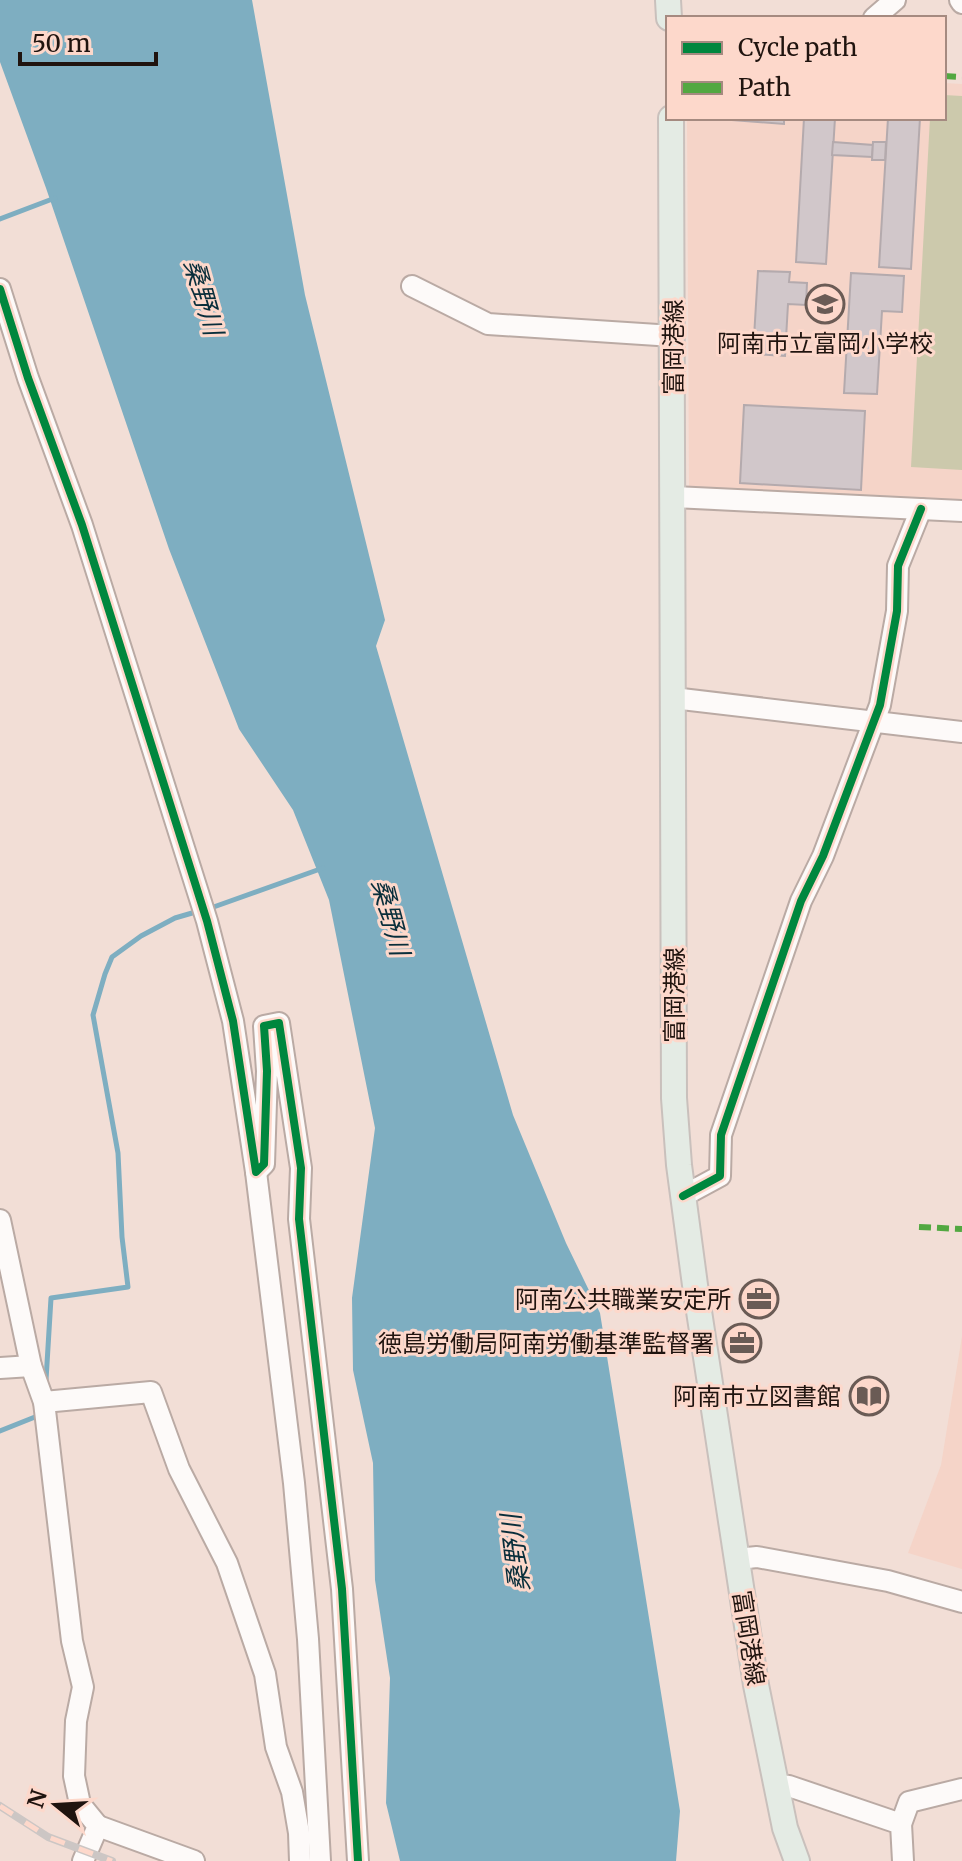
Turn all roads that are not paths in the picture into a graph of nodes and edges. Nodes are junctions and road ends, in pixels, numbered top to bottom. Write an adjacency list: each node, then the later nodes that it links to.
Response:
1 (895, 0): 2 (street)
2 (876, 16)
3 (671, 120): 6 (main road, 富岡港線)
4 (412, 286): 6 (street)
5 (0, 289): 13 (street)
6 (673, 336): 7 (main road, 富岡港線)
7 (674, 497): 8 (street); 10 (main road, 富岡港線)
8 (921, 509): 9 (street); 11 (street)
9 (962, 511)
10 (673, 698): 11 (street); 14 (main road, 富岡港線)
11 (873, 721): 12 (street); 14 (street)
12 (962, 732)
13 (256, 1172): 26 (street); 32 (street)
14 (683, 1196): 19 (main road, 富岡港線)
15 (0, 1220): 16 (street)
16 (31, 1366): 17 (street); 18 (street)
17 (0, 1368)
18 (44, 1402): 23 (street); 25 (street)
19 (737, 1559): 20 (street); 21 (main road, 富岡港線)
20 (962, 1602)
21 (776, 1785): 24 (street); 33 (main road, 富岡港線)
22 (962, 1789): 24 (street)
23 (292, 1792): 26 (street); 30 (street)
24 (901, 1824): 34 (street)
25 (98, 1826): 27 (street); 28 (street)
26 (318, 1837): 31 (street)
27 (167, 1857): 29 (street)
28 (83, 1861)
29 (194, 1861)
30 (300, 1861)
31 (320, 1861)
32 (358, 1861)
33 (797, 1861)
34 (903, 1861)

